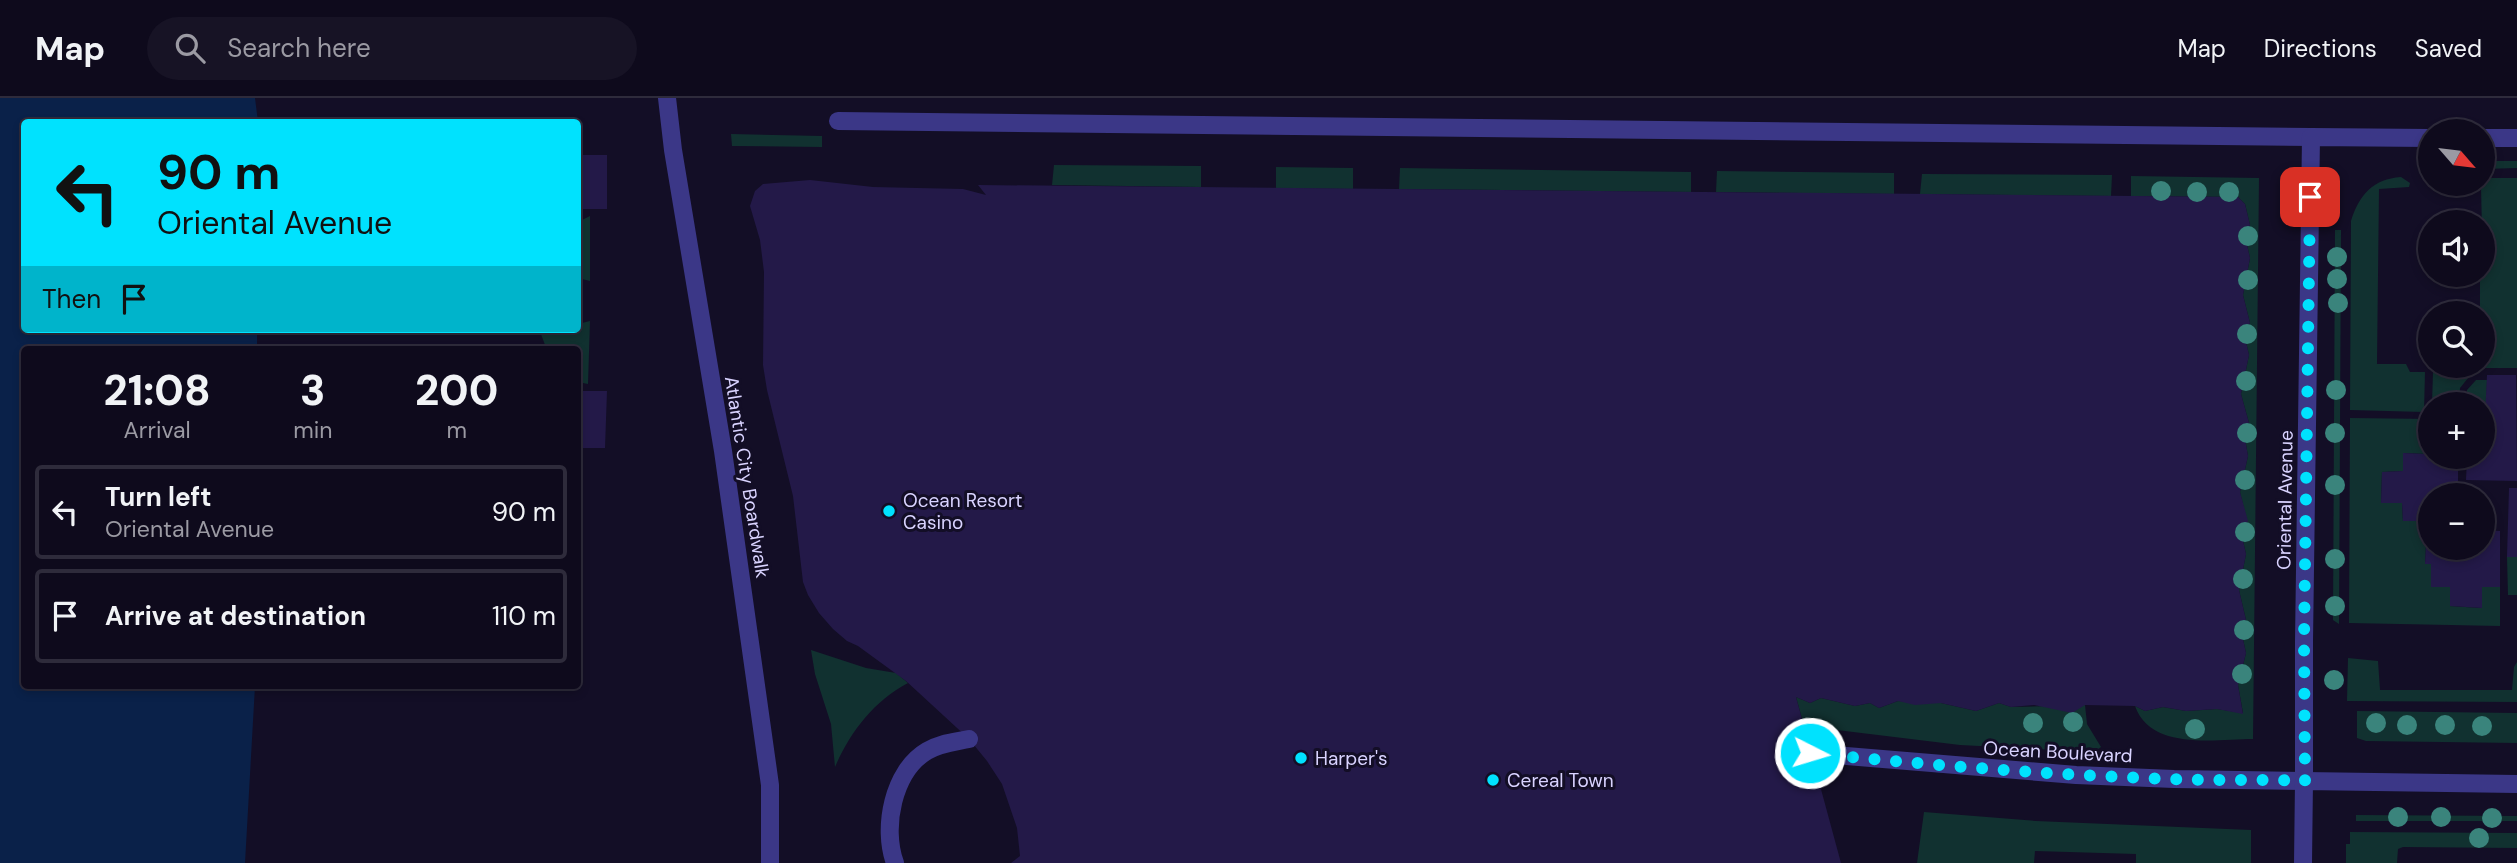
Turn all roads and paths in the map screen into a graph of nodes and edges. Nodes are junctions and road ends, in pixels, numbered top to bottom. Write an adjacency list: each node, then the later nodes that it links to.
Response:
1 (667, 98): 11 (street, Atlantic City Boardwalk)
2 (838, 121): 3 (street)
3 (2311, 137): 4 (street); 9 (street, Oriental Avenue)
4 (2418, 138)
5 (2496, 138): 6 (street)
6 (2517, 138)
7 (969, 739): 12 (street)
8 (1810, 753): 9 (street, Ocean Boulevard)
9 (2305, 781): 10 (street, Ocean Boulevard); 13 (street, Oriental Avenue)
10 (2517, 784)
11 (770, 863)
12 (895, 863)
13 (2303, 863)

